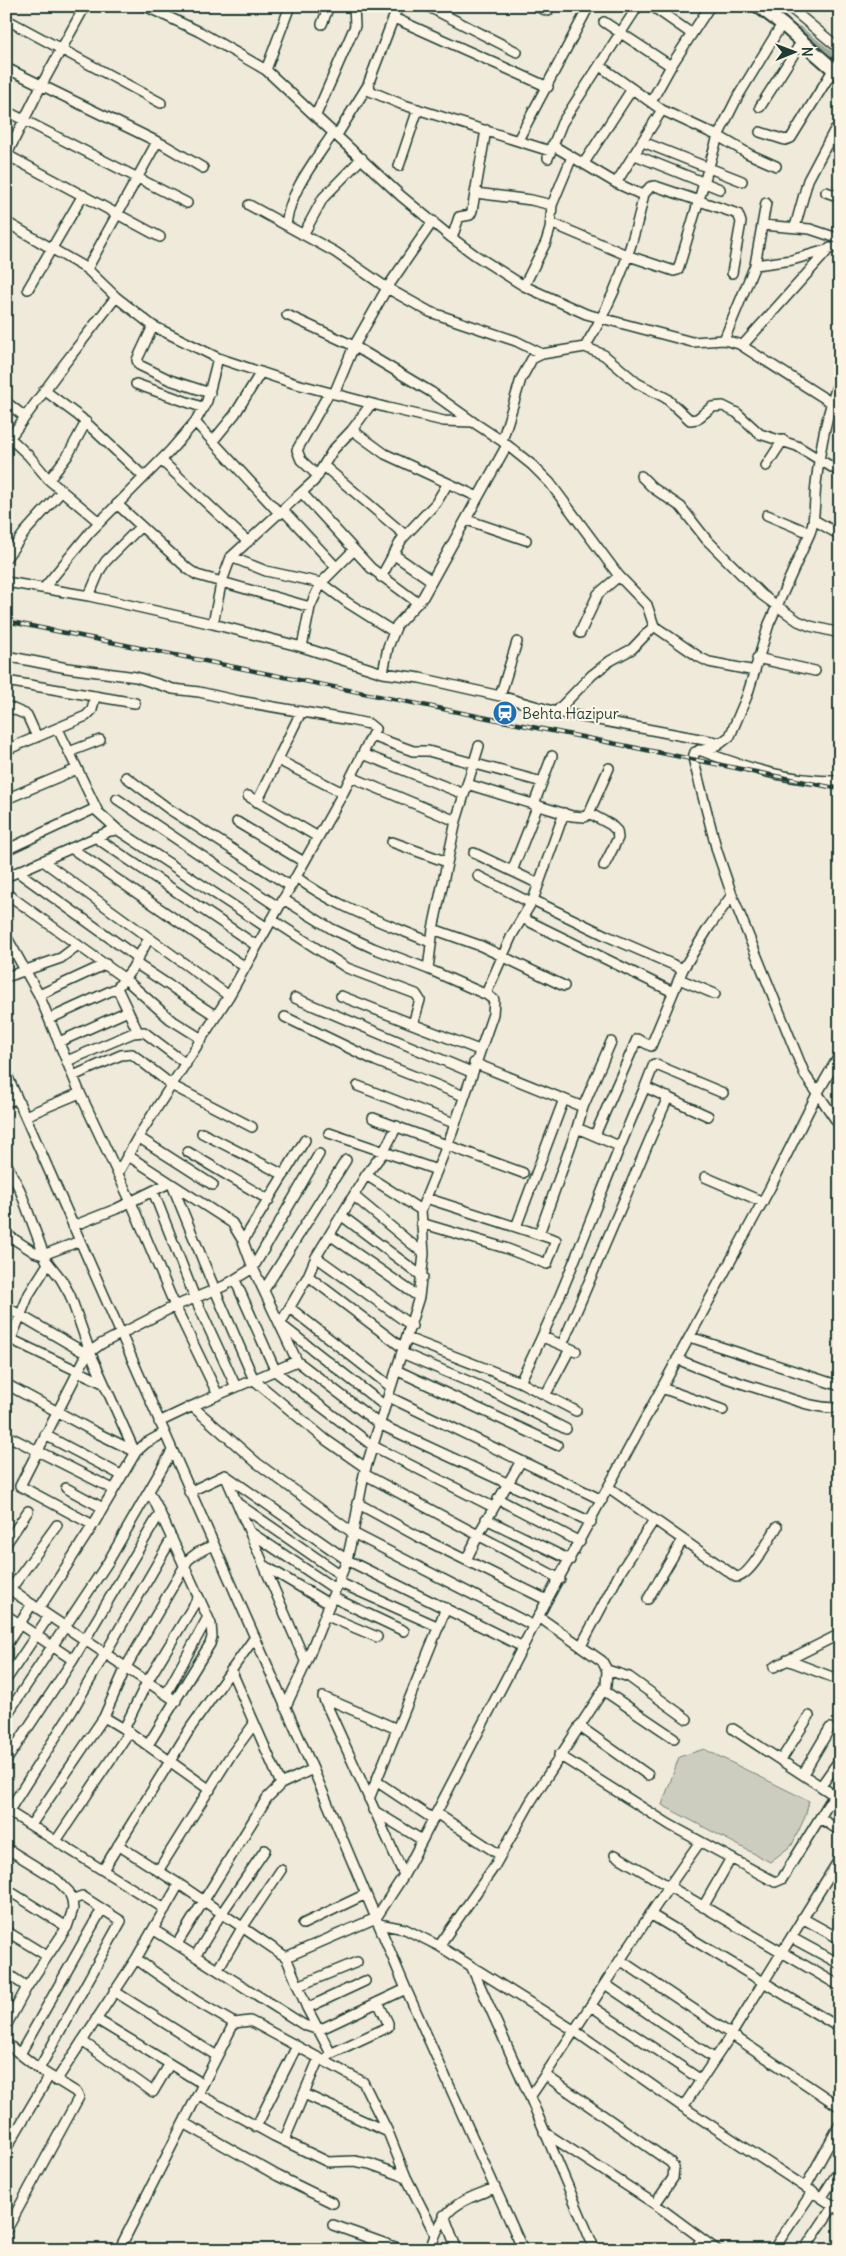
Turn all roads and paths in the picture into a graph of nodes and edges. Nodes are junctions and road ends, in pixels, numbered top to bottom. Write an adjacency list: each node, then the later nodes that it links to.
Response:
1 (85, 6): 25 (street)
2 (145, 6): 31 (street)
3 (290, 6): 31 (street)
4 (329, 6): 19 (street)
5 (354, 6): 43 (street)
6 (398, 6): 16 (street)
7 (427, 6): 27 (street)
8 (589, 6): 35 (street)
9 (638, 6): 21 (street)
10 (652, 6): 22 (street)
11 (710, 6): 22 (street)
12 (758, 6): 20 (street)
13 (788, 6): 24 (street)
14 (537, 7): 15 (street)
15 (548, 11)
16 (394, 18): 33 (street); 35 (street)
17 (11, 22): 25 (street)
18 (604, 22): 21 (street)
19 (322, 24)
20 (782, 24): 23 (street); 49 (street)
21 (621, 34): 28 (street); 29 (street)
22 (692, 34): 29 (street)
23 (802, 41): 24 (street); 39 (street)
24 (821, 45): 26 (street); 32 (street)
25 (61, 48): 34 (street); 38 (street)
26 (840, 49)
27 (517, 52)
28 (600, 66): 36 (street); 53 (street)
29 (671, 66): 37 (street)
30 (6, 68): 34 (street)
31 (266, 70): 43 (street)
32 (836, 72): 47 (street)
33 (368, 84): 40 (street); 48 (street)
34 (41, 86): 44 (street); 51 (street)
35 (548, 87): 50 (street)
36 (632, 89): 37 (street); 58 (street)
37 (651, 102): 41 (street)
38 (161, 103)
39 (760, 107)
40 (418, 109): 45 (street); 59 (street)
41 (662, 110): 49 (street); 52 (street)
42 (6, 111): 44 (street)
43 (316, 115): 48 (street)
44 (25, 120): 54 (street); 63 (street)
45 (486, 130): 50 (street); 69 (street)
46 (834, 130): 84 (street)
47 (760, 132)
48 (336, 134): 57 (street); 82 (street)
49 (718, 136): 60 (street); 62 (street)
50 (518, 140): 53 (street)
51 (157, 142): 61 (street); 63 (street)
52 (642, 142): 55 (street); 62 (street)
53 (550, 151): 56 (street)
54 (6, 155): 71 (street)
55 (635, 155): 65 (street); 66 (street)
56 (572, 157): 58 (street); 77 (street)
57 (362, 158): 79 (street); 85 (street)
58 (584, 163): 65 (street)
59 (399, 166)
60 (776, 166)
61 (203, 168)
62 (708, 168): 64 (street); 66 (street)
63 (137, 178): 74 (street); 78 (street)
64 (742, 181)
65 (616, 183): 70 (street)
66 (704, 183): 67 (street); 73 (street)
67 (720, 189)
68 (826, 192): 72 (street)
69 (476, 193): 77 (street); 87 (street)
70 (644, 194): 73 (street); 92 (street)
71 (83, 195): 78 (street); 91 (street)
72 (840, 198)
73 (699, 200): 92 (street); 95 (street)
74 (187, 203)
75 (766, 204): 83 (street)
76 (249, 205): 82 (street)
77 (552, 205): 81 (street)
78 (117, 214): 86 (street); 94 (street)
79 (433, 221): 87 (street); 97 (street)
80 (6, 222): 91 (street)
81 (551, 223): 92 (street); 96 (street)
82 (286, 225): 85 (street)
83 (762, 225): 84 (street); 93 (street)
84 (795, 227): 88 (street)
85 (303, 235): 97 (street)
86 (160, 237)
87 (452, 238): 96 (street)
88 (840, 239)
89 (840, 246): 90 (street)
90 (830, 248): 93 (street); 105 (street)
91 (52, 249): 94 (street); 98 (street)
92 (629, 256): 101 (street)
93 (755, 265): 103 (street)
94 (87, 269): 99 (street)
95 (732, 273)
96 (524, 286): 101 (street)
97 (387, 288): 104 (street); 107 (street)
98 (28, 289)
99 (116, 297): 102 (street); 112 (street)
100 (287, 315): 104 (street)
101 (603, 318): 103 (street); 106 (street)
102 (153, 326): 108 (street); 113 (street)
103 (724, 340): 105 (street)
104 (354, 346): 114 (street); 122 (street)
105 (742, 346): 116 (street)
106 (585, 347): 107 (street); 125 (street)
107 (542, 354): 127 (street)
108 (218, 358): 109 (street); 113 (street)
109 (261, 372): 114 (street); 126 (street)
110 (840, 378): 116 (street)
111 (136, 384): 118 (street)
112 (44, 390): 119 (street); 120 (street)
113 (210, 393): 118 (street)
114 (332, 393): 117 (street); 133 (street)
115 (6, 402): 119 (street)
116 (832, 403): 129 (street)
117 (371, 404): 122 (street); 123 (street)
118 (204, 408): 121 (street)
119 (25, 417): 124 (street)
120 (86, 422): 135 (street); 136 (street)
121 (195, 422): 126 (street); 128 (street)
122 (473, 422): 127 (street)
123 (352, 430): 130 (street); 137 (street)
124 (8, 440): 136 (street)
125 (783, 440): 129 (street); 131 (street)
126 (213, 441): 142 (street)
127 (505, 443): 140 (street); 158 (street)
128 (161, 460): 135 (street); 152 (street)
129 (819, 460): 132 (street); 145 (street)
130 (324, 466): 133 (street); 149 (street)
131 (766, 466)
132 (840, 472)
133 (318, 476): 139 (street)
134 (640, 476): 167 (street)
135 (144, 477): 141 (street)
136 (49, 480): 138 (street)
137 (448, 483): 140 (street); 149 (street)
138 (62, 491): 146 (street); 156 (street)
139 (302, 493): 142 (street); 153 (street)
140 (478, 497): 144 (street)
141 (117, 504): 146 (street); 147 (street)
142 (282, 512): 152 (street); 157 (street)
143 (767, 515): 148 (street)
144 (467, 520): 151 (street); 160 (street)
145 (814, 520): 148 (street); 150 (street)
146 (99, 522): 164 (street)
147 (140, 526): 163 (street); 165 (street)
148 (810, 533): 167 (street)
149 (405, 535): 154 (street)
150 (840, 535)
151 (526, 540)
152 (248, 542): 155 (street)
153 (354, 550): 157 (street); 159 (street)
154 (393, 554): 159 (street); 160 (street)
155 (232, 557): 162 (street); 163 (street)
156 (6, 558)
157 (336, 567): 162 (street)
158 (619, 576): 170 (street); 172 (street)
159 (381, 577): 166 (street)
160 (432, 581): 166 (street)
161 (6, 582): 164 (street)
162 (321, 583): 168 (street); 171 (street)
163 (221, 584): 168 (street); 169 (street)
164 (44, 588): 165 (street)
165 (89, 596): 169 (street)
166 (418, 603): 171 (street)
167 (776, 606): 173 (street); 177 (street)
168 (310, 607): 175 (street)
169 (213, 624): 175 (street)
170 (654, 626): 178 (street); 187 (street)
171 (394, 632): 180 (street)
172 (580, 633)
173 (840, 633)
174 (517, 642): 183 (street)
175 (302, 647): 180 (street)
176 (6, 656): 186 (street)
177 (757, 658): 178 (street); 179 (street)
178 (755, 671): 192 (street)
179 (815, 671)
180 (383, 674): 183 (street)
181 (6, 681): 182 (street)
182 (95, 696): 184 (street); 188 (street)
183 (500, 696): 187 (street)
184 (135, 703)
185 (6, 706): 190 (street)
186 (301, 712): 189 (street); 199 (street)
187 (556, 712): 192 (street)
188 (58, 729): 190 (street); 196 (street)
189 (372, 736): 197 (street); 200 (street)
190 (37, 737): 194 (street)
191 (100, 740): 196 (street)
192 (721, 743): 195 (street)
193 (479, 746): 200 (street)
194 (7, 747)
195 (699, 750): 205 (street); 239 (street)
196 (69, 752): 202 (street)
197 (363, 754): 204 (street); 209 (street)
198 (552, 756): 206 (street)
199 (278, 760): 208 (street); 213 (street)
200 (473, 764): 206 (street); 207 (street)
201 (609, 768): 217 (street)
202 (77, 769): 211 (street); 215 (street)
203 (126, 777): 237 (street)
204 (351, 777): 208 (street); 218 (street)
205 (840, 781)
206 (542, 782): 214 (street)
207 (467, 784): 209 (street); 214 (street)
208 (343, 793): 222 (street)
209 (464, 794): 218 (street)
210 (248, 796): 213 (street)
211 (6, 799)
212 (117, 799): 241 (street)
213 (257, 802): 222 (street)
214 (536, 804): 216 (street); 231 (street)
215 (96, 808): 220 (street); 225 (street)
216 (564, 813): 217 (street); 236 (street)
217 (589, 813): 230 (street)
218 (456, 821): 229 (street)
219 (237, 822): 228 (street)
220 (118, 830): 221 (street); 244 (street)
221 (95, 837): 224 (street); 250 (street)
222 (318, 838): 228 (street)
223 (392, 842): 229 (street)
224 (71, 848): 227 (street); 254 (street)
225 (6, 850)
226 (474, 853): 231 (street)
227 (43, 861): 232 (street); 247 (street)
228 (304, 862): 235 (street)
229 (447, 862): 245 (street)
230 (604, 866)
231 (512, 871): 236 (street)
232 (18, 872): 234 (street); 252 (street)
233 (478, 876): 240 (street)
234 (6, 877)
235 (296, 877): 237 (street); 248 (street)
236 (539, 884): 240 (street)
237 (290, 886): 241 (street)
238 (6, 893): 249 (street)
239 (732, 895): 256 (street); 291 (street)
240 (532, 901): 242 (street); 256 (street)
241 (280, 903): 243 (street); 255 (street)
242 (522, 918): 251 (street); 263 (street)
243 (271, 919): 244 (street); 274 (street)
244 (266, 928): 250 (street)
245 (433, 929): 248 (street); 251 (street)
246 (6, 936): 257 (street)
247 (149, 938): 252 (street); 267 (street)
248 (430, 942): 255 (street)
249 (78, 945): 253 (street); 257 (street)
250 (256, 946): 254 (street)
251 (502, 957): 261 (street); 266 (street)
252 (136, 961): 259 (street); 271 (street)
253 (106, 964): 259 (street); 265 (street)
254 (245, 967): 267 (street)
255 (428, 969): 266 (street)
256 (683, 969): 260 (street)
257 (26, 970): 258 (street); 265 (street)
258 (6, 978)
259 (125, 979): 262 (street); 276 (street)
260 (679, 979): 263 (street); 264 (street)
261 (564, 986)
262 (117, 988): 270 (street); 273 (street)
263 (673, 992): 308 (street)
264 (715, 994)
265 (39, 995): 273 (street)
266 (487, 995): 279 (street)
267 (229, 996): 271 (street)
268 (341, 996): 274 (street)
269 (295, 998): 283 (street)
270 (128, 1011): 275 (street); 277 (street)
271 (216, 1016): 276 (street)
272 (285, 1017): 292 (street)
273 (49, 1019): 277 (street)
274 (413, 1024): 279 (street)
275 (138, 1032): 281 (street); 282 (street)
276 (202, 1039): 282 (street)
277 (59, 1042): 281 (street)
278 (611, 1042): 297 (street)
279 (478, 1050): 283 (street)
280 (840, 1054): 291 (street)
281 (67, 1061): 285 (street)
282 (186, 1064): 286 (street)
283 (473, 1068): 292 (street); 295 (street)
284 (6, 1073): 294 (street)
285 (73, 1076): 286 (street); 289 (street)
286 (173, 1086): 304 (street); 309 (street)
287 (358, 1086): 301 (street)
288 (646, 1087): 290 (street); 293 (street); 312 (street)
289 (80, 1093): 298 (street); 320 (street)
290 (723, 1093)
291 (817, 1094): 303 (street); 333 (street)
292 (464, 1096): 301 (street)
293 (668, 1098): 299 (street); 367 (street)
294 (17, 1099): 296 (street); 298 (street)
295 (564, 1099): 297 (street); 338 (street)
296 (6, 1102)
297 (583, 1107): 305 (street)
298 (24, 1116): 337 (street)
299 (708, 1116)
300 (373, 1118): 302 (street)
301 (454, 1123): 311 (street)
302 (397, 1126): 311 (street); 314 (street)
303 (840, 1126)
304 (252, 1127)
305 (577, 1128): 308 (street); 341 (street)
306 (202, 1133): 323 (street)
307 (328, 1133): 314 (street)
308 (595, 1135): 312 (street)
309 (138, 1137): 316 (street); 327 (street)
310 (305, 1140): 323 (street)
311 (447, 1144): 319 (street); 321 (street)
312 (619, 1146): 363 (street)
313 (188, 1152): 331 (street)
314 (383, 1153): 319 (street); 324 (street)
315 (319, 1154): 348 (street)
316 (127, 1155): 320 (street); 326 (street)
317 (346, 1160): 353 (street)
318 (6, 1163): 322 (street)
319 (437, 1170): 330 (street)
320 (118, 1173): 332 (street)
321 (523, 1173)
322 (10, 1175): 345 (street)
323 (284, 1175): 331 (street)
324 (366, 1175): 329 (street); 334 (street)
325 (705, 1177): 333 (street)
326 (171, 1185): 328 (street); 343 (street); 352 (street)
327 (213, 1185)
328 (153, 1191): 332 (street); 355 (street)
329 (354, 1196): 335 (street); 344 (street)
330 (426, 1198): 334 (street); 338 (street)
331 (269, 1200): 343 (street)
332 (131, 1202): 337 (street); 356 (street)
333 (763, 1202): 364 (street)
334 (422, 1210): 336 (street)
335 (342, 1216): 340 (street); 350 (street)
336 (421, 1223): 341 (street); 344 (street)
337 (73, 1226): 342 (street)
338 (516, 1227): 341 (street)
339 (6, 1234): 345 (street)
340 (330, 1234): 346 (street); 354 (street)
341 (539, 1234)
342 (80, 1241): 345 (street); 362 (street)
343 (243, 1241): 348 (street)
344 (424, 1254): 350 (street)
345 (43, 1255): 347 (street)
346 (316, 1257): 349 (street); 361 (street)
347 (48, 1264): 359 (street); 369 (street)
348 (253, 1268): 351 (street); 353 (street)
349 (308, 1276): 358 (street); 368 (street)
350 (423, 1276): 354 (street)
351 (235, 1280): 352 (street); 374 (street)
352 (215, 1290): 355 (street); 375 (street)
353 (264, 1290): 360 (street)
354 (419, 1297): 361 (street)
355 (195, 1298): 356 (street); 380 (street)
356 (175, 1306): 362 (street); 384 (street)
357 (6, 1307): 359 (street)
358 (290, 1308): 360 (street); 382 (street)
359 (20, 1315): 365 (street); 369 (street)
360 (280, 1324): 371 (street); 386 (street)
361 (412, 1326): 366 (street)
362 (122, 1333): 369 (street); 391 (street)
363 (543, 1337): 367 (street); 377 (street)
364 (690, 1337): 370 (street); 379 (street)
365 (9, 1338): 373 (street)
366 (407, 1338): 368 (street); 377 (street)
367 (569, 1348): 383 (street)
368 (403, 1350): 372 (street); 393 (street)
369 (88, 1353): 373 (street); 376 (street)
370 (677, 1359): 381 (street); 387 (street)
371 (297, 1362): 374 (street); 392 (street)
372 (396, 1370): 382 (street); 397 (street)
373 (78, 1371): 376 (street); 389 (street)
374 (276, 1372): 375 (street); 398 (street)
375 (254, 1380): 380 (street); 403 (street)
376 (103, 1382): 399 (street)
377 (520, 1382): 383 (street)
378 (6, 1384): 389 (street)
379 (840, 1386)
380 (236, 1387): 384 (street)
381 (662, 1388): 388 (street); 407 (street)
382 (390, 1392): 386 (street); 402 (street)
383 (546, 1394): 390 (street)
384 (218, 1395): 385 (street)
385 (192, 1406): 391 (street); 426 (street)
386 (385, 1406): 392 (street)
387 (840, 1408)
388 (723, 1410)
389 (58, 1411): 396 (street); 399 (street)
390 (576, 1411)
391 (159, 1422): 394 (street)
392 (379, 1424): 398 (street); 406 (street)
393 (566, 1429)
394 (164, 1433): 399 (street); 400 (street)
395 (6, 1435): 401 (street)
396 (46, 1435): 401 (street); 404 (street)
397 (557, 1445)
398 (373, 1446): 403 (street); 415 (street)
399 (135, 1451): 404 (street)
400 (172, 1451): 410 (street); 411 (street)
401 (37, 1452): 409 (street); 423 (street)
402 (521, 1461): 406 (street); 412 (street)
403 (365, 1471): 414 (street); 427 (street)
404 (121, 1475): 409 (street)
405 (225, 1475): 411 (street); 413 (street); 433 (street)
406 (508, 1484): 415 (street); 421 (street)
407 (608, 1487): 412 (street); 420 (street)
408 (66, 1488): 416 (street)
409 (113, 1489): 416 (street)
410 (149, 1492): 418 (street); 453 (street)
411 (190, 1492): 432 (street)
412 (602, 1500): 421 (street)
413 (237, 1503): 425 (street); 440 (street)
414 (357, 1503): 426 (street); 434 (street)
415 (495, 1503): 419 (street); 430 (street)
416 (103, 1508): 423 (street)
417 (28, 1511): 431 (street)
418 (160, 1513): 428 (street); 460 (street)
419 (486, 1519): 427 (street); 435 (street)
420 (654, 1520): 429 (street); 462 (street)
421 (591, 1522): 430 (street)
422 (57, 1525): 439 (street)
423 (94, 1525): 444 (street)
424 (777, 1527): 429 (street)
425 (249, 1531): 437 (street); 440 (street)
426 (353, 1533): 433 (street); 452 (street)
427 (478, 1534): 434 (street); 438 (street)
428 (172, 1538): 436 (street); 465 (street)
429 (682, 1541): 442 (street)
430 (580, 1542): 435 (street)
431 (6, 1544)
432 (213, 1546): 436 (street); 457 (street)
433 (348, 1560): 440 (street); 445 (street)
434 (466, 1560): 443 (street)
435 (570, 1560): 438 (street)
436 (185, 1566): 441 (street); 469 (street)
437 (265, 1566): 440 (street); 468 (street)
438 (560, 1579): 443 (street)
439 (8, 1588): 444 (street)
440 (335, 1590): 447 (street); 454 (street); 455 (street)
441 (198, 1598): 450 (street); 475 (street)
442 (648, 1599)
443 (547, 1600): 449 (street)
444 (36, 1606): 448 (street); 451 (street)
445 (446, 1608): 454 (street); 463 (street)
446 (6, 1615): 451 (street)
447 (325, 1615): 458 (street); 468 (street)
448 (49, 1616): 453 (street); 456 (street)
449 (539, 1617): 452 (street); 462 (street)
450 (208, 1618): 477 (street); 478 (street)
451 (19, 1625): 456 (street); 461 (street)
452 (534, 1626): 463 (street)
453 (66, 1627): 460 (street); 464 (street)
454 (439, 1627): 487 (street)
455 (404, 1631)
456 (35, 1636): 464 (street); 473 (street)
457 (254, 1636): 471 (street); 479 (street)
458 (378, 1637)
459 (839, 1637): 467 (street)
460 (85, 1638): 465 (street); 466 (street)
461 (6, 1646)
462 (582, 1646): 472 (street)
463 (523, 1647): 508 (street)
464 (53, 1648): 466 (street); 480 (street)
465 (104, 1653): 469 (street); 507 (street)
466 (73, 1660): 495 (street)
467 (787, 1660): 470 (street); 474 (street)
468 (306, 1663): 479 (street)
469 (126, 1667): 475 (street); 482 (street)
470 (774, 1667)
471 (231, 1670): 484 (street); 496 (street)
472 (607, 1670): 476 (street); 483 (street)
473 (6, 1680)
474 (840, 1680)
475 (147, 1682): 477 (street); 489 (street)
476 (604, 1690): 485 (street); 490 (street)
477 (166, 1694): 478 (street)
478 (176, 1701): 491 (street)
479 (285, 1708): 497 (street)
480 (6, 1716)
481 (809, 1716): 494 (street)
482 (104, 1717): 489 (street); 510 (street)
483 (687, 1719)
484 (254, 1724): 501 (street); 503 (street)
485 (579, 1726): 492 (street); 499 (street)
486 (830, 1728): 498 (street)
487 (397, 1729): 500 (street); 505 (street)
488 (733, 1729): 494 (street)
489 (126, 1730): 491 (street); 513 (street)
490 (674, 1738)
491 (148, 1745): 496 (street)
492 (559, 1755): 514 (street); 518 (street)
493 (840, 1759): 502 (street)
494 (781, 1760): 498 (street)
495 (6, 1761)
496 (170, 1761): 503 (street); 515 (street)
497 (313, 1769): 501 (street); 529 (street)
498 (803, 1774): 502 (street)
499 (648, 1775)
500 (376, 1781): 505 (street); 508 (street)
501 (281, 1784): 531 (street)
502 (821, 1786): 504 (street)
503 (210, 1790): 524 (street)
504 (837, 1797): 509 (street)
505 (369, 1798): 506 (street)
506 (373, 1810): 512 (street); 525 (street)
507 (7, 1811): 510 (street)
508 (434, 1816): 512 (street); 518 (street)
509 (820, 1818): 511 (street); 520 (street)
510 (31, 1825): 513 (street)
511 (840, 1831)
512 (422, 1840): 525 (street)
513 (56, 1841): 522 (street)
514 (700, 1842): 520 (street); 527 (street)
515 (118, 1846): 522 (street); 524 (street)
516 (6, 1848): 530 (street)
517 (265, 1850): 535 (street)
518 (500, 1855): 547 (street)
519 (615, 1855): 527 (street)
520 (731, 1858): 532 (street)
521 (839, 1861): 537 (street)
522 (103, 1870): 534 (street)
523 (281, 1870): 541 (street)
524 (158, 1872): 526 (street)
525 (404, 1875): 538 (street)
526 (179, 1884): 531 (street); 534 (street)
527 (668, 1886): 532 (street); 536 (street)
528 (6, 1889): 540 (street)
529 (366, 1894): 538 (street); 539 (street)
530 (72, 1900): 533 (street); 540 (street)
531 (203, 1901): 535 (street); 546 (street)
532 (703, 1907): 548 (street)
533 (102, 1909): 581 (street); 586 (street)
534 (165, 1909): 542 (street)
535 (221, 1914): 541 (street); 549 (street)
536 (650, 1914): 553 (street); 560 (street)
537 (802, 1918): 544 (street); 545 (street)
538 (377, 1921): 547 (street); 551 (street); 565 (street)
539 (303, 1924)
540 (67, 1927): 550 (street)
541 (242, 1928): 551 (street); 557 (street)
542 (154, 1930): 546 (street); 552 (street)
543 (6, 1931): 550 (street)
544 (792, 1938): 548 (street); 555 (street)
545 (840, 1938)
546 (178, 1944): 549 (street)
547 (439, 1946): 556 (street)
548 (781, 1954): 560 (street); 563 (street)
549 (196, 1955): 557 (street)
550 (47, 1956): 564 (street)
551 (286, 1957): 562 (street)
552 (136, 1959): 566 (street); 572 (street)
553 (620, 1960): 561 (street); 577 (street)
554 (357, 1962): 562 (street)
555 (840, 1964)
556 (472, 1968): 576 (street); 593 (street)
557 (218, 1969): 575 (street)
558 (6, 1973): 564 (street)
559 (365, 1981): 569 (street)
560 (764, 1982): 574 (street); 577 (street)
561 (605, 1984): 568 (street); 584 (street)
562 (298, 1986): 569 (street)
563 (840, 1986)
564 (27, 1987): 570 (street)
565 (406, 1989): 567 (street); 605 (street)
566 (114, 1991): 571 (street); 582 (street)
567 (378, 2002): 575 (street); 583 (street)
568 (591, 2006): 576 (street); 589 (street)
569 (308, 2008): 575 (street)
570 (10, 2009): 573 (street)
571 (96, 2020): 578 (street); 585 (street)
572 (234, 2023): 580 (street); 582 (street)
573 (6, 2026)
574 (840, 2028)
575 (319, 2030): 583 (street)
576 (575, 2031): 587 (street); 595 (street)
577 (731, 2035): 584 (street); 594 (street)
578 (82, 2041): 585 (street); 588 (street)
579 (6, 2043): 581 (street)
580 (297, 2046): 583 (street); 598 (street)
581 (20, 2054): 586 (street)
582 (217, 2056): 590 (street)
583 (325, 2058): 592 (street); 600 (street)
584 (715, 2059): 589 (street)
585 (169, 2064): 590 (street)
586 (39, 2069): 588 (street)
587 (545, 2075): 593 (street); 609 (street)
588 (52, 2078): 602 (street); 613 (street)
589 (701, 2080): 595 (street)
590 (203, 2084): 591 (street)
591 (198, 2094): 596 (street); 598 (street)
592 (304, 2094): 600 (street); 601 (street)
593 (530, 2097): 599 (street)
594 (840, 2106)
595 (683, 2107): 606 (street)
596 (184, 2123): 608 (street); 616 (street)
597 (840, 2124): 606 (street)
598 (256, 2127): 601 (street)
599 (544, 2131): 609 (street); 621 (street)
600 (388, 2132): 604 (street)
601 (284, 2141): 604 (street)
602 (6, 2149)
603 (840, 2169): 607 (street)
604 (406, 2177): 614 (street)
605 (495, 2188): 611 (street); 620 (street)
606 (809, 2188): 607 (street); 624 (street)
607 (822, 2197): 610 (street)
608 (333, 2203)
609 (656, 2204): 615 (street)
610 (837, 2207): 625 (street)
611 (444, 2214): 614 (street); 619 (street)
612 (334, 2225): 617 (street)
613 (6, 2231)
614 (435, 2234): 618 (street)
615 (702, 2239): 622 (street); 623 (street)
616 (119, 2250)
617 (403, 2250)
618 (430, 2250)
619 (457, 2250)
620 (523, 2250)
621 (595, 2250)
622 (694, 2250)
623 (717, 2250)
624 (773, 2250)
625 (804, 2250)

